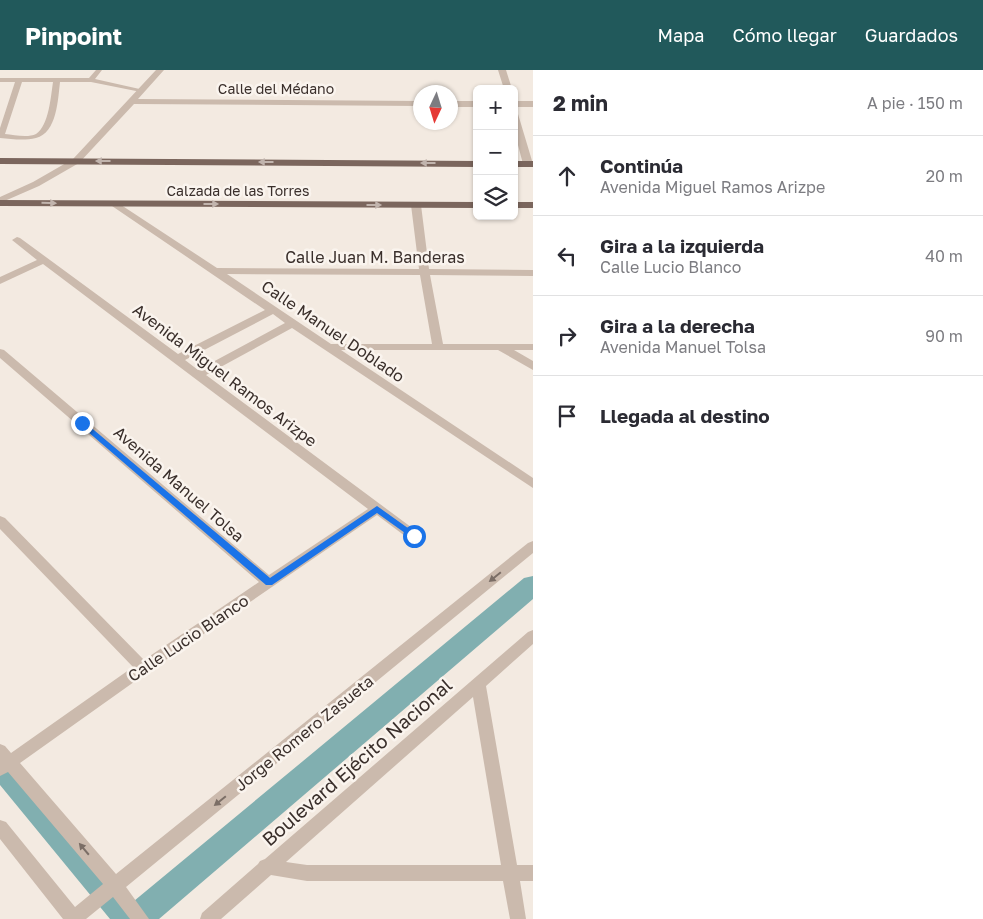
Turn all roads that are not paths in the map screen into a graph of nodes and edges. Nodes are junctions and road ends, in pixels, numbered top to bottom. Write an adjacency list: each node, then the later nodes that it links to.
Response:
1 (99, 70): 7 (lane)
2 (160, 70): 9 (street)
3 (502, 70): 8 (street)
4 (57, 79): 6 (lane); 7 (lane); 17 (lane)
5 (0, 80): 6 (lane)
6 (19, 80): 17 (lane)
7 (91, 80): 9 (lane)
8 (507, 85)
9 (141, 90): 10 (street)
10 (130, 102): 11 (street, Calle del Médano); 19 (street)
11 (413, 104)
12 (458, 104): 13 (street)
13 (473, 104)
14 (518, 104): 15 (street)
15 (533, 104)
16 (518, 126): 21 (street)
17 (1, 136)
18 (0, 161): 19 (main road, Calzada de las Torres)
19 (76, 161): 20 (main road, Calzada de las Torres, one-way to 19); 22 (street)
20 (473, 164)
21 (530, 164)
22 (0, 201): 23 (main road, Calzada de las Torres, one-way to 23)
23 (115, 204): 24 (main road, Calzada de las Torres, one-way to 24); 30 (street, Calle Manuel Doblado)
24 (416, 205): 25 (main road, Calzada de las Torres); 31 (street)
25 (473, 205)
26 (518, 205): 27 (main road)
27 (533, 205)
28 (17, 240): 29 (street, Avenida Miguel Ramos Arizpe)
29 (44, 260): 33 (street); 41 (street, Avenida Miguel Ramos Arizpe)
30 (216, 271): 31 (street, Calle Juan M. Banderas); 34 (street, Calle Manuel Doblado)
31 (424, 272): 32 (street, Calle Juan M. Banderas); 36 (street)
32 (533, 273)
33 (0, 281)
34 (273, 310): 35 (street, Calle Manuel Doblado); 41 (street)
35 (292, 323): 37 (street, Calle Manuel Doblado); 43 (street)
36 (438, 346): 37 (street); 38 (street)
37 (329, 347): 44 (street, Calle Manuel Doblado)
38 (500, 347): 39 (street); 42 (street)
39 (533, 347)
40 (0, 352): 49 (street, Avenida Manuel Tolsa)
41 (177, 359): 43 (street, Avenida Miguel Ramos Arizpe)
42 (533, 366)
43 (197, 375): 45 (street, Avenida Miguel Ramos Arizpe)
44 (533, 484)
45 (377, 509): 47 (street, Avenida Miguel Ramos Arizpe); 49 (street, Calle Lucio Blanco)
46 (0, 521): 51 (street)
47 (414, 536)
48 (533, 546): 58 (street, Jorge Romero Zasueta, one-way to 58)
49 (269, 583): 51 (street, Calle Lucio Blanco)
50 (533, 636): 52 (street, Boulevard Ejécito Nacional)
51 (143, 668): 53 (street, Calle Lucio Blanco)
52 (478, 684): 55 (street, Boulevard Ejécito Nacional); 56 (street)
53 (3, 762): 58 (street, one-way to 53)
54 (0, 827): 59 (street)
55 (266, 866): 56 (street); 61 (street, Boulevard Ejécito Nacional)
56 (511, 873): 57 (street); 62 (street)
57 (533, 873)
58 (117, 892): 59 (street, Jorge Romero Zasueta); 60 (street)
59 (77, 916)
60 (141, 919)
61 (208, 919)
62 (518, 919)

